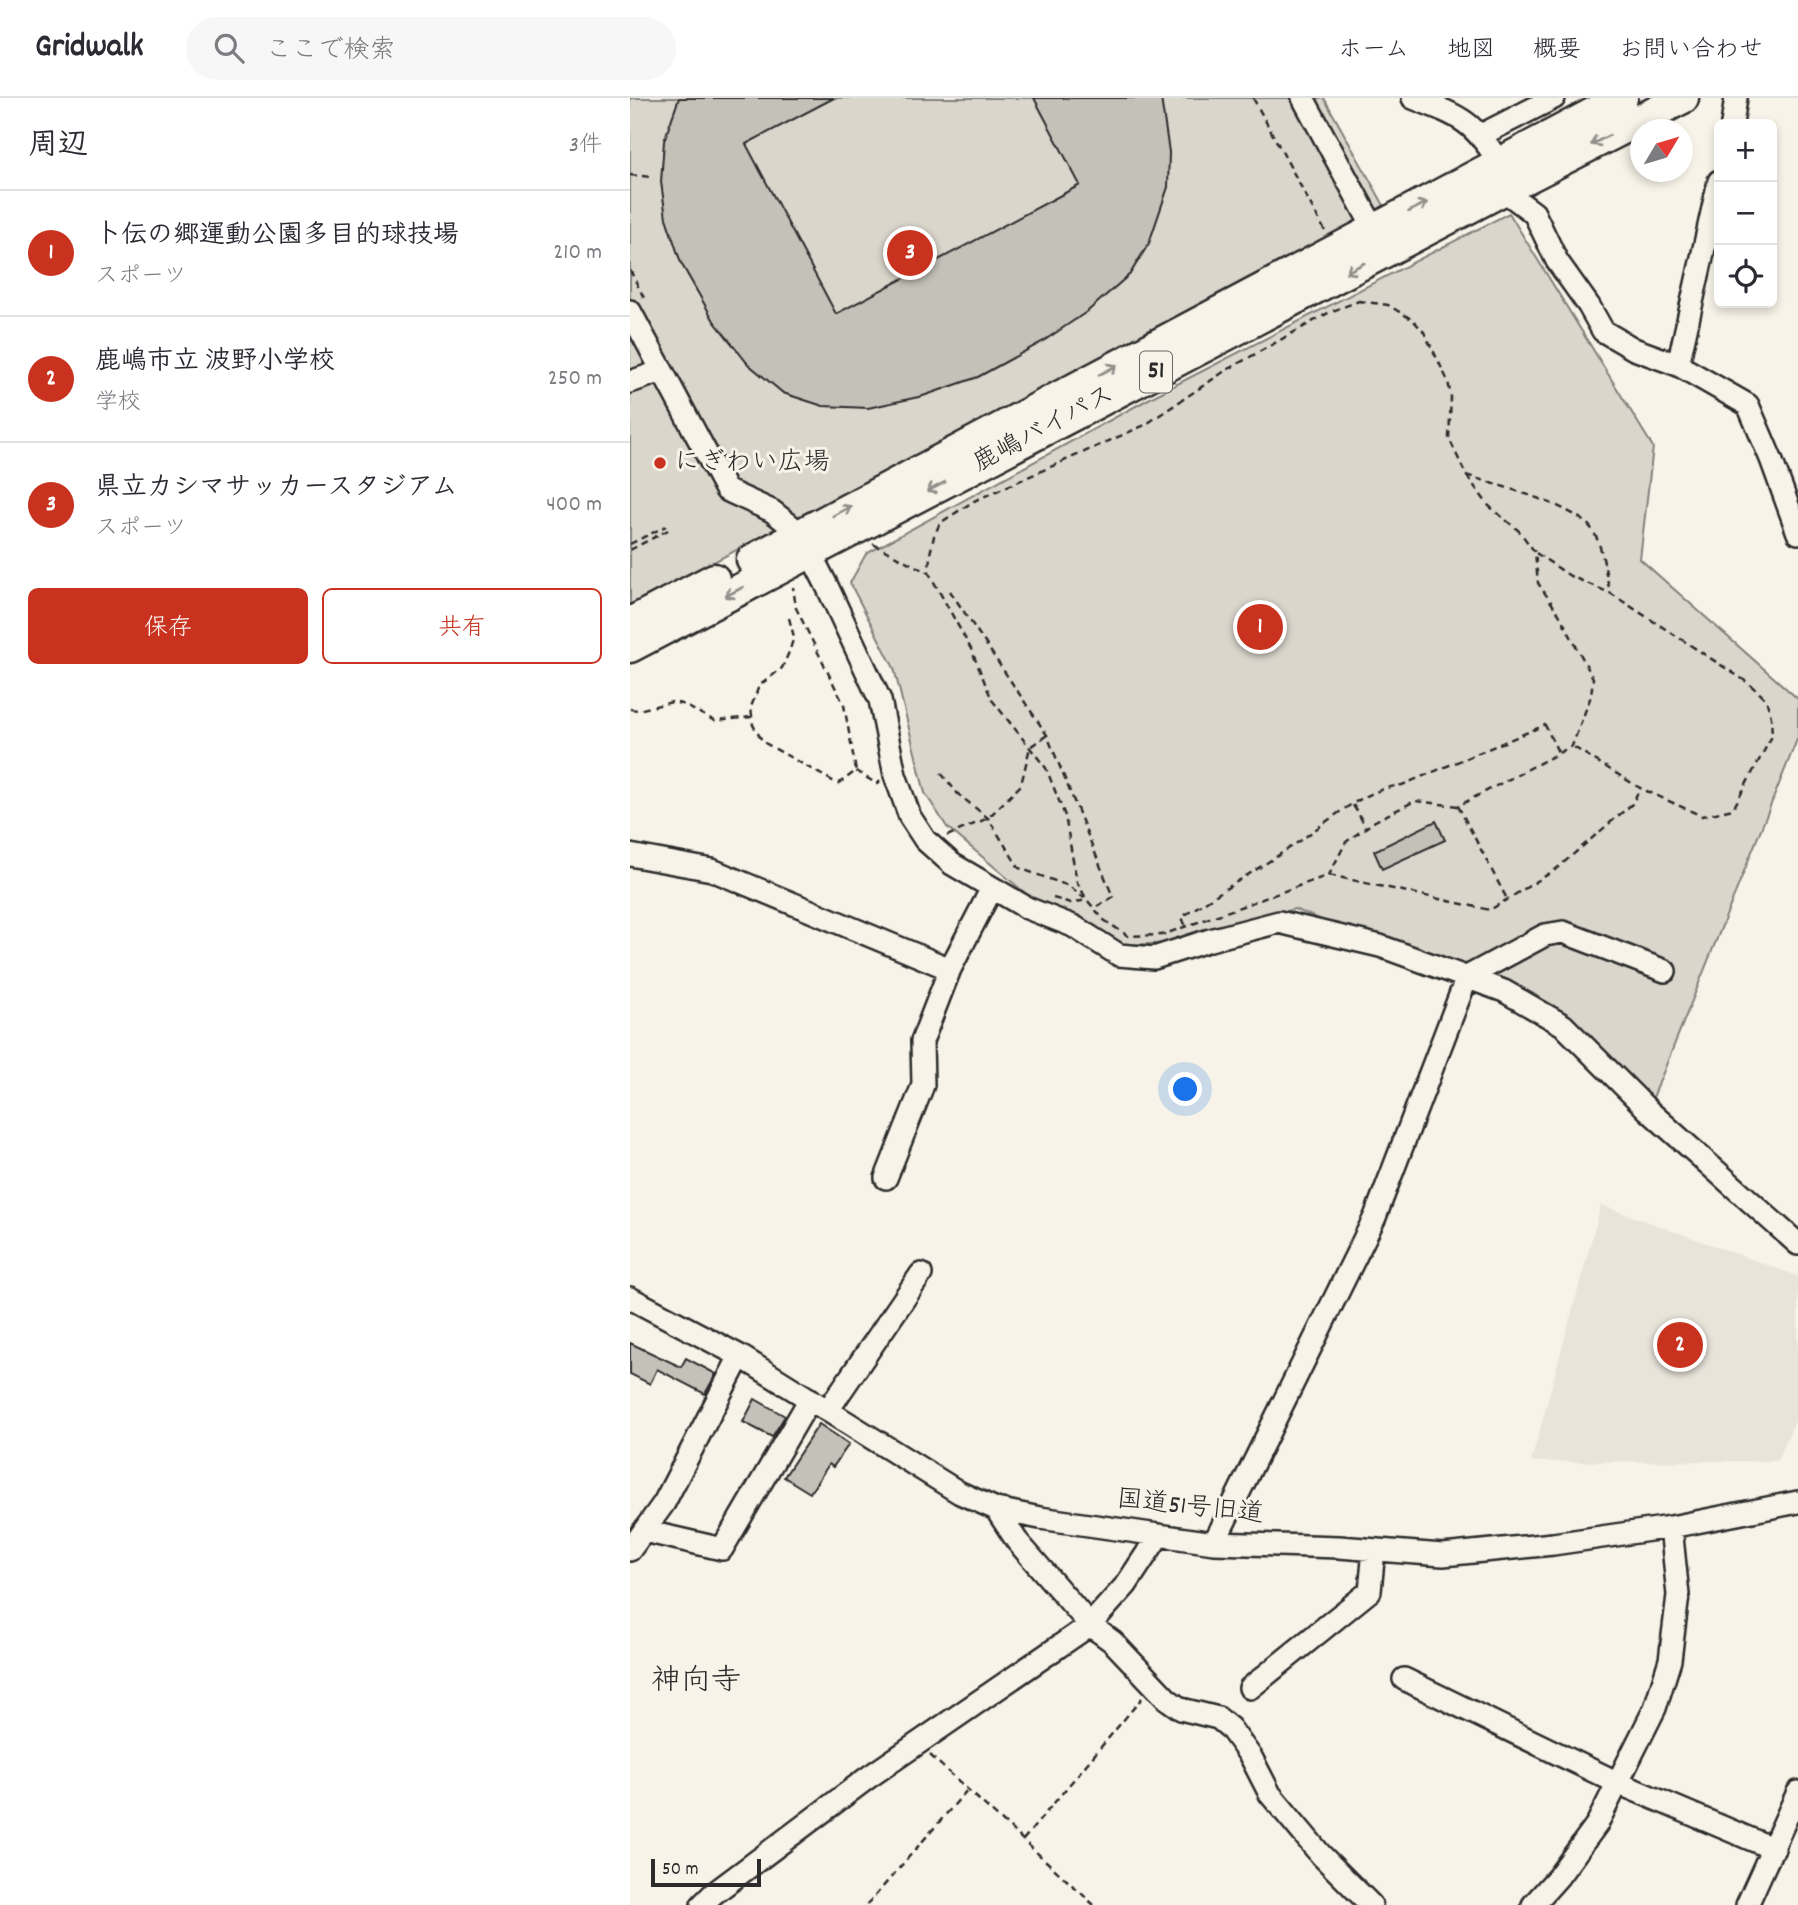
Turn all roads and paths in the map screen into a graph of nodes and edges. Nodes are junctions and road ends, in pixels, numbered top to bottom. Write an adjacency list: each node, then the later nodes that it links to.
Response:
1 (1253, 98): 14 (path)
2 (1303, 98): 15 (street)
3 (1413, 98): 9 (street)
4 (1554, 98): 9 (street)
5 (1622, 98): 12 (highway, 鹿嶋バイパス / 51)
6 (1683, 98): 12 (highway, 鹿嶋バイパス / 51, one-way to 12)
7 (1739, 99): 8 (street)
8 (1733, 119)
9 (1480, 135): 12 (street)
10 (630, 175): 11 (path)
11 (652, 177)
12 (1501, 177): 15 (highway, 鹿嶋バイパス / 51); 18 (street)
13 (1719, 182): 18 (street)
14 (1326, 233)
15 (1380, 240): 26 (highway, 鹿嶋バイパス / 51)
16 (630, 270): 17 (path)
17 (639, 308): 19 (street)
18 (1678, 365): 24 (street)
19 (662, 371): 20 (street); 26 (street)
20 (630, 383)
21 (1466, 475): 29 (path); 30 (path); 33 (path)
22 (666, 526): 27 (path)
23 (670, 529): 28 (path)
24 (1798, 533)
25 (866, 540): 30 (path)
26 (805, 543): 35 (highway, 鹿嶋バイパス / 51); 36 (highway, 鹿嶋バイパス / 51, one-way to 36); 54 (street)
27 (630, 544)
28 (630, 550)
29 (1535, 552): 33 (path); 40 (path)
30 (929, 573): 41 (path)
31 (793, 583): 43 (path)
32 (950, 591): 39 (path)
33 (1610, 593): 46 (path)
34 (789, 618): 38 (path)
35 (630, 623)
36 (630, 647)
37 (630, 709): 38 (path)
38 (752, 717): 43 (path)
39 (1047, 735): 41 (path); 58 (path)
40 (1572, 746): 42 (path); 46 (path)
41 (1030, 747): 49 (path); 56 (path)
42 (1558, 752): 47 (path); 48 (path)
43 (856, 771): 45 (path)
44 (941, 773): 49 (path)
45 (886, 778)
46 (1640, 788): 57 (path)
47 (1353, 806): 50 (path); 59 (path)
48 (1458, 806): 50 (path); 57 (path)
49 (988, 818): 51 (path); 56 (path)
50 (1367, 827): 53 (path)
51 (954, 845)
52 (630, 855): 60 (street)
53 (1329, 875): 57 (path); 59 (path)
54 (992, 888): 60 (street); 62 (street)
55 (1048, 897): 56 (path)
56 (1087, 900): 58 (path)
57 (1508, 901)
58 (1094, 908): 59 (path)
59 (1185, 925)
60 (950, 969): 63 (street)
61 (1665, 971): 62 (street)
62 (1467, 977): 64 (street); 75 (street)
63 (886, 1178)
64 (1798, 1244)
65 (921, 1275): 69 (street)
66 (630, 1298): 67 (street, 国道51号旧道)
67 (740, 1356): 68 (street, 国道51号旧道); 73 (street)
68 (810, 1399): 69 (street, 国道51号旧道); 73 (street)
69 (828, 1410): 71 (street, 国道51号旧道)
70 (1798, 1502): 72 (street, 国道51号旧道)
71 (996, 1509): 74 (street, 国道51号旧道); 78 (street)
72 (1671, 1527): 77 (street, 国道51号旧道); 83 (street)
73 (644, 1531): 76 (street)
74 (1158, 1535): 75 (street, 国道51号旧道); 78 (street)
75 (1214, 1543): 77 (street, 国道51号旧道)
76 (630, 1550)
77 (1374, 1550): 81 (street)
78 (1090, 1625): 80 (street); 82 (street)
79 (1404, 1679): 83 (street)
80 (1153, 1685): 86 (path); 91 (street)
81 (1250, 1688)
82 (918, 1744): 84 (path); 88 (street)
83 (1618, 1783): 87 (street); 92 (street)
84 (968, 1789): 86 (path); 89 (path)
85 (1798, 1792): 87 (street)
86 (1023, 1840): 90 (path)
87 (1774, 1849): 93 (street)
88 (702, 1905)
89 (867, 1905)
90 (1094, 1905)
91 (1371, 1905)
92 (1533, 1905)
93 (1747, 1905)

